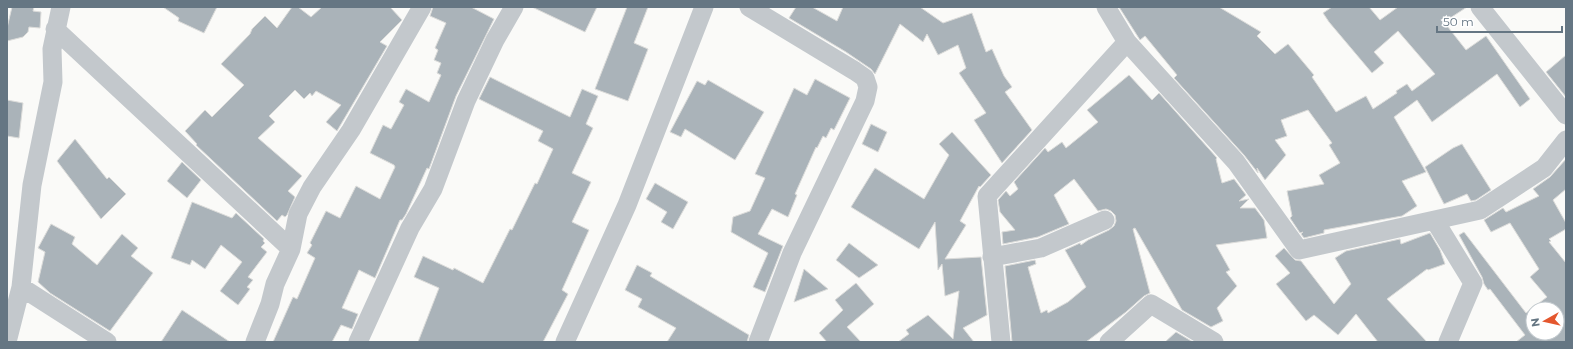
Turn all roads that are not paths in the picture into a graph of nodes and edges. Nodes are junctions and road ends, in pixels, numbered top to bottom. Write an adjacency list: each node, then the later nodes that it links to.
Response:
1 (61, 7): 8 (street)
2 (422, 7): 14 (street)
3 (514, 7): 20 (street)
4 (704, 7): 21 (street)
5 (749, 7): 22 (street)
6 (1106, 7): 9 (street)
7 (1480, 7): 10 (street)
8 (55, 29): 14 (street); 16 (street)
9 (1127, 42): 13 (street); 15 (street)
10 (1566, 115)
11 (1566, 140): 13 (street)
12 (1105, 220): 15 (street)
13 (1435, 221): 26 (street)
14 (291, 248): 19 (street)
15 (992, 257): 23 (street)
16 (21, 287): 17 (street); 18 (street)
17 (7, 342)
18 (107, 342)
19 (255, 342)
20 (358, 342)
21 (565, 342)
22 (758, 342)
23 (1002, 342)
24 (1109, 342): 25 (street)
25 (1214, 342)
26 (1448, 342)

